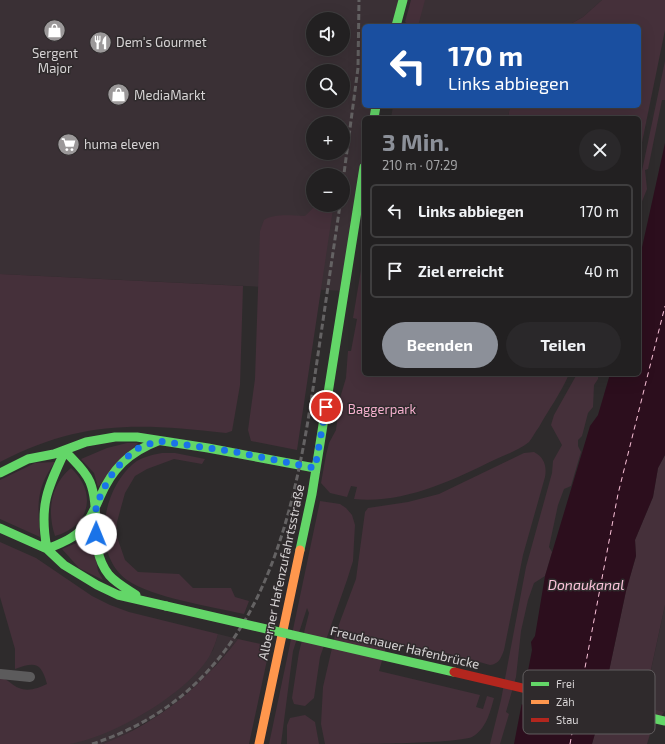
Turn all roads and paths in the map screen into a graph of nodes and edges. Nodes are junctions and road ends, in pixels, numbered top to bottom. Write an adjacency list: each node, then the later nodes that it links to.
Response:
1 (403, 0): 2 (street)
2 (397, 24)
3 (362, 180): 6 (street, Alberner Hafenzufahrtsstraße)
4 (159, 441): 5 (street); 6 (street); 8 (street)
5 (66, 451): 7 (street); 8 (street); 10 (street)
6 (315, 468): 17 (street, Alberner Hafenzufahrtsstraße)
7 (0, 473)
8 (96, 506): 10 (street); 11 (street)
9 (0, 528): 10 (street)
10 (47, 549): 11 (street)
11 (140, 598): 14 (street, Freudenauer Hafenbrücke, bridge)
12 (0, 674): 13 (street)
13 (30, 677)
14 (523, 688)
15 (655, 719): 16 (street, Freudenauer Hafenbrücke, bridge)
16 (665, 721)
17 (259, 744)

